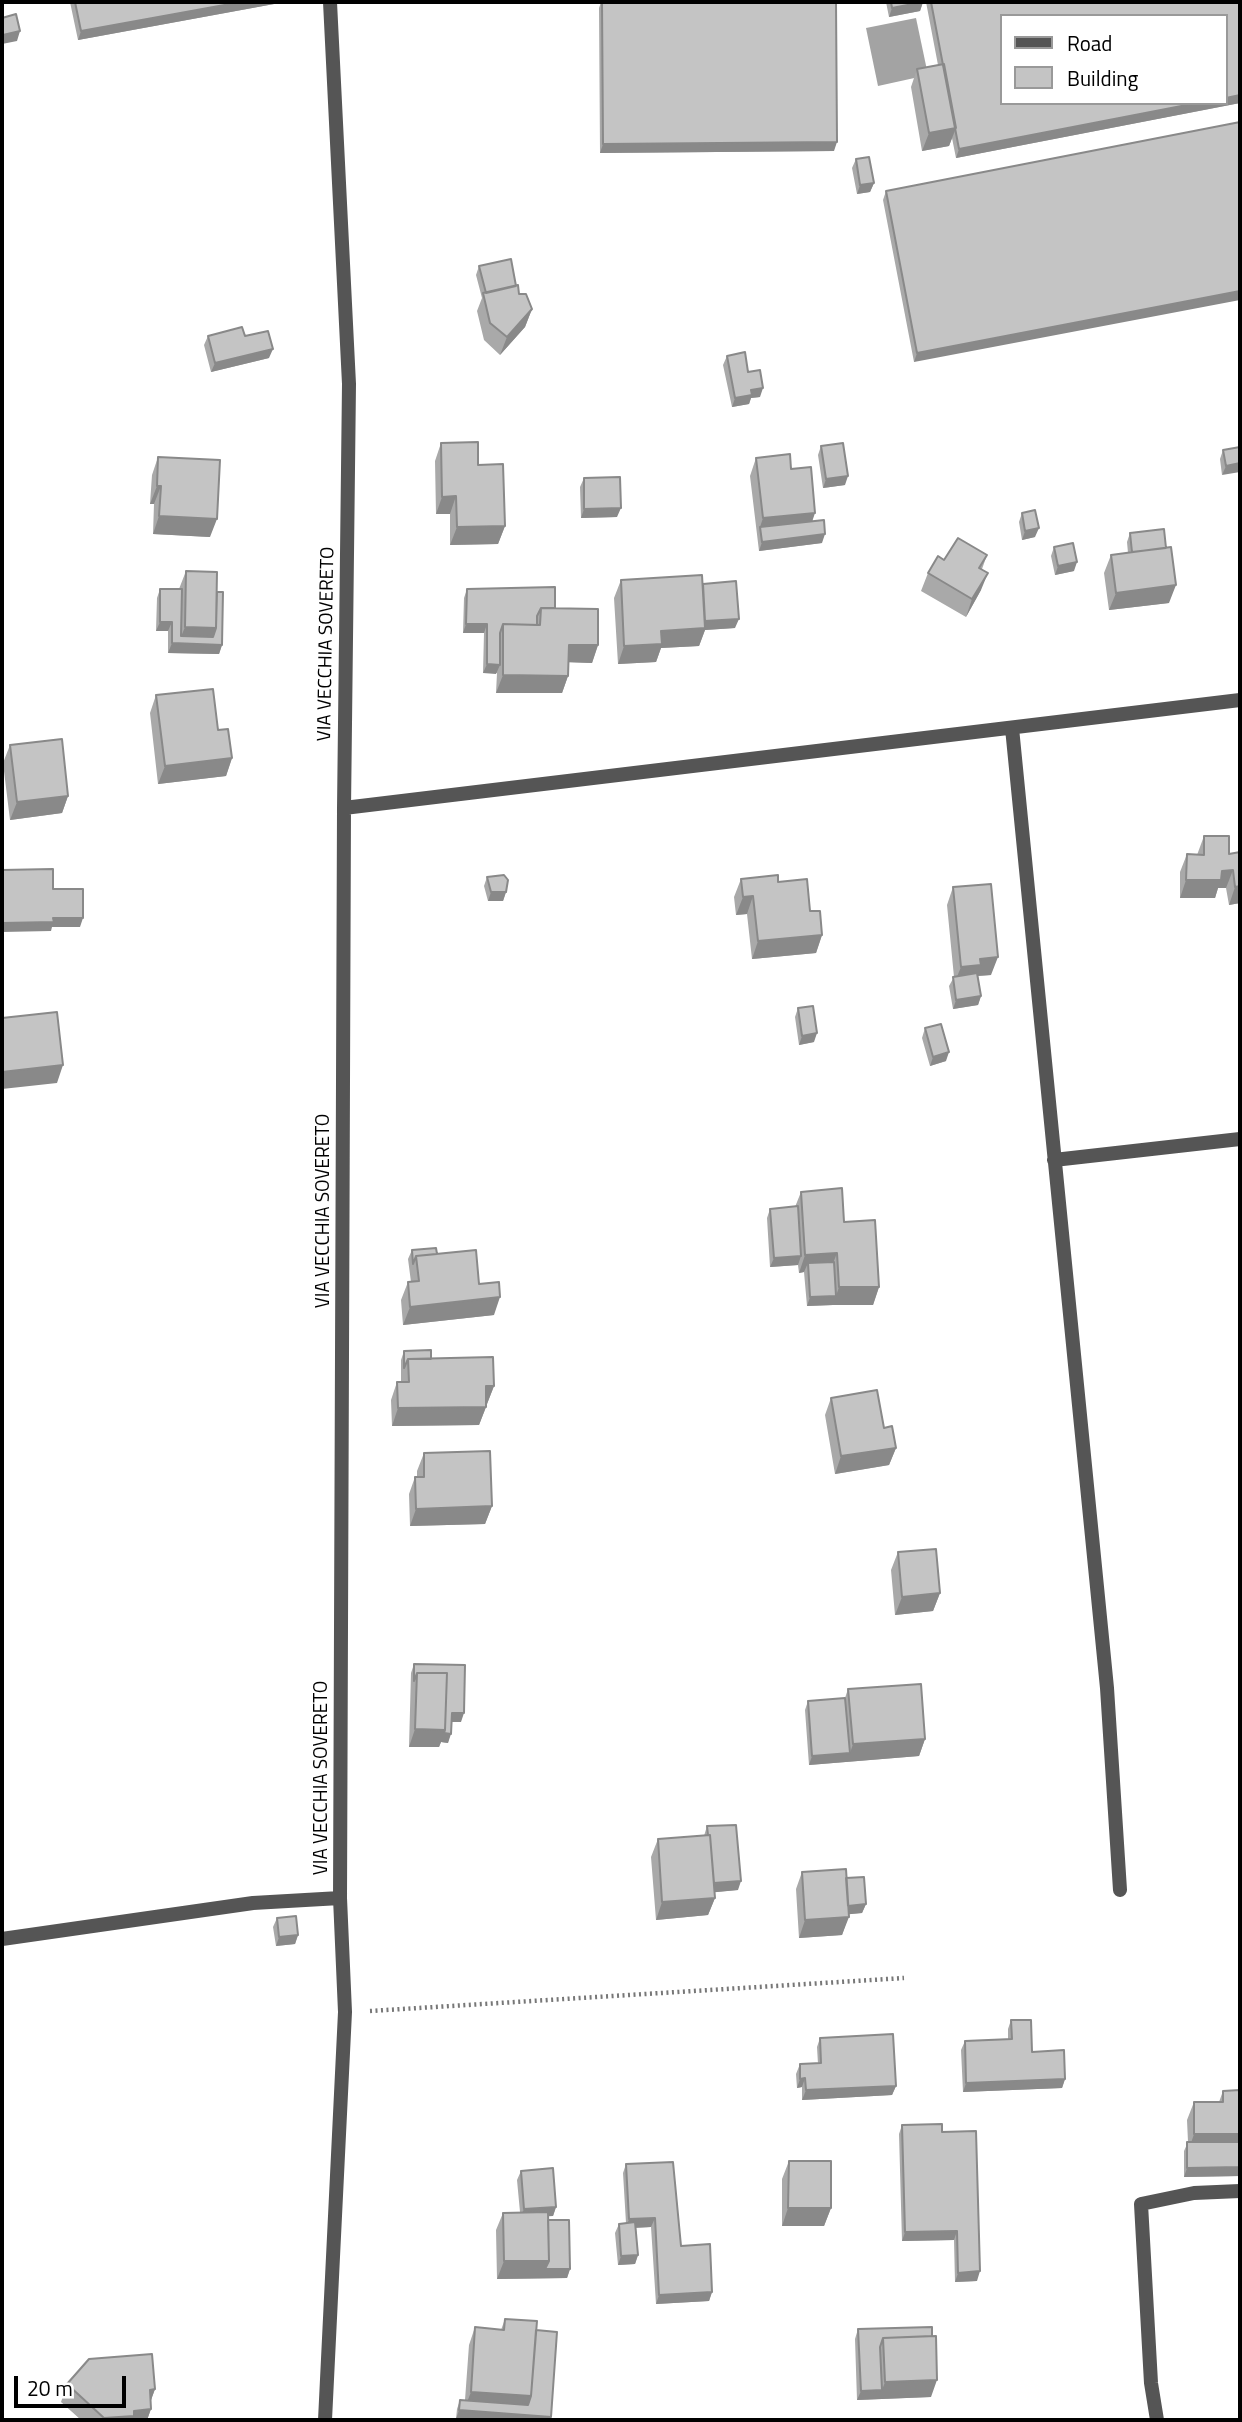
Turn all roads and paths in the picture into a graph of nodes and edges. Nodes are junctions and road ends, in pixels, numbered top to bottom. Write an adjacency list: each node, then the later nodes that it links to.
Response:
1 (330, 2): 4 (street, VIA VECCHIA SOVERETO)
2 (1240, 700): 3 (street)
3 (1012, 728): 4 (street); 6 (street)
4 (344, 808): 8 (street, VIA VECCHIA SOVERETO)
5 (1240, 1139): 6 (street)
6 (1054, 1160): 7 (street)
7 (1120, 1890)
8 (340, 1898): 9 (street); 11 (street, VIA VECCHIA SOVERETO)
9 (2, 1939)
10 (904, 1978): 11 (path)
11 (345, 2012): 13 (street, VIA VECCHIA SOVERETO)
12 (1240, 2191): 14 (street)
13 (325, 2420)
14 (1157, 2420)

